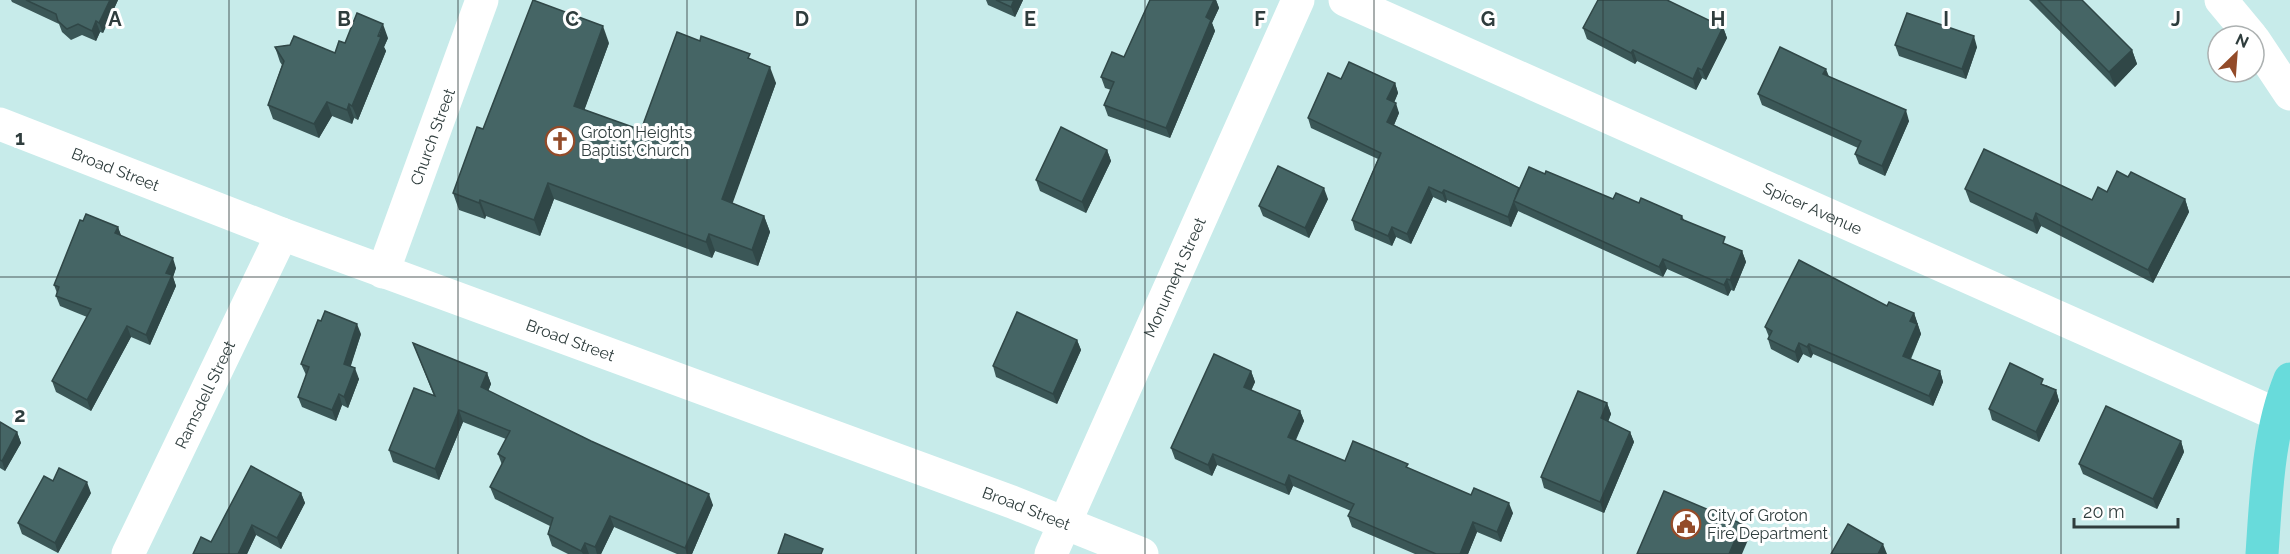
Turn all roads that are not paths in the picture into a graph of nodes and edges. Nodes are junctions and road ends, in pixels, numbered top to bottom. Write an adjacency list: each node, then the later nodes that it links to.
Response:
1 (482, 0): 10 (street, Church Street)
2 (1298, 0): 13 (street, Monument Street)
3 (1346, 0): 12 (street, Spicer Avenue)
4 (2221, 0): 5 (street)
5 (2241, 24)
6 (2266, 58): 7 (street)
7 (2290, 94)
8 (0, 124): 9 (street, Broad Street)
9 (282, 234): 10 (street, Broad Street); 14 (street, Ramsdell Street)
10 (383, 272): 13 (street, Broad Street)
11 (2290, 379): 12 (main road)
12 (2278, 416): 17 (main road)
13 (1065, 522): 15 (street, Monument Street); 16 (street, Broad Street)
14 (128, 554)
15 (1051, 554)
16 (1142, 554)
17 (2262, 554)

